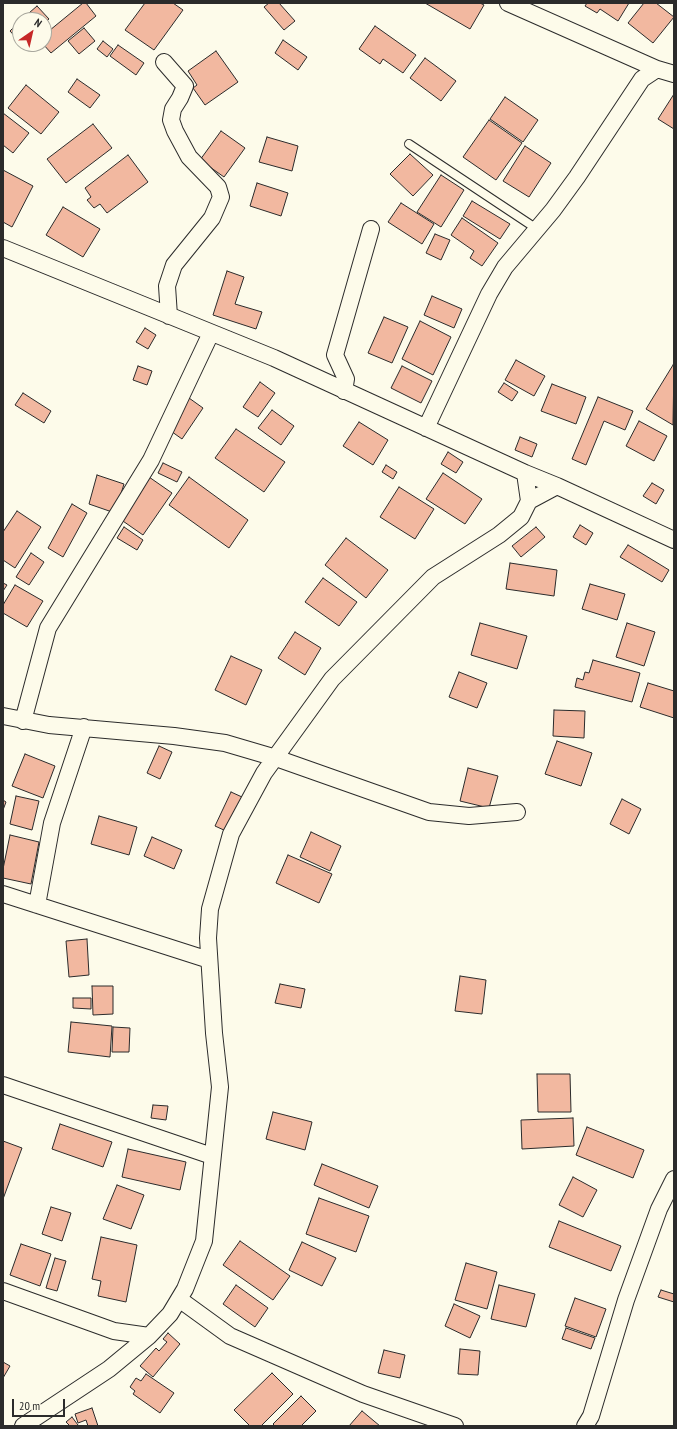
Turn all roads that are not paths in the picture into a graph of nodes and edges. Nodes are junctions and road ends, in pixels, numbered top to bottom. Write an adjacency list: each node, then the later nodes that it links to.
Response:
1 (508, 3): 3 (street)
2 (164, 62): 9 (street)
3 (657, 69): 4 (street); 7 (street)
4 (674, 74)
5 (409, 144): 7 (lane)
6 (370, 229): 11 (street)
7 (537, 229): 12 (street)
8 (3, 248): 9 (street)
9 (169, 316): 10 (street)
10 (211, 333): 11 (street); 18 (street)
11 (344, 391): 12 (street)
12 (426, 428): 13 (street)
13 (525, 473): 14 (street); 15 (street)
14 (557, 486): 15 (street); 16 (street)
15 (529, 501): 20 (street)
16 (674, 540)
17 (3, 716): 18 (street)
18 (24, 721): 19 (street)
19 (84, 727): 20 (street); 23 (street)
20 (276, 758): 21 (street); 24 (street)
21 (517, 812)
22 (3, 894): 23 (street)
23 (37, 905): 24 (street)
24 (209, 960): 26 (street)
25 (3, 1085): 26 (street)
26 (212, 1156): 29 (street)
27 (674, 1179): 33 (street)
28 (3, 1291): 30 (street)
29 (179, 1299): 30 (street); 32 (street)
30 (149, 1336): 31 (street)
31 (24, 1426)
32 (455, 1426)
33 (585, 1426)

